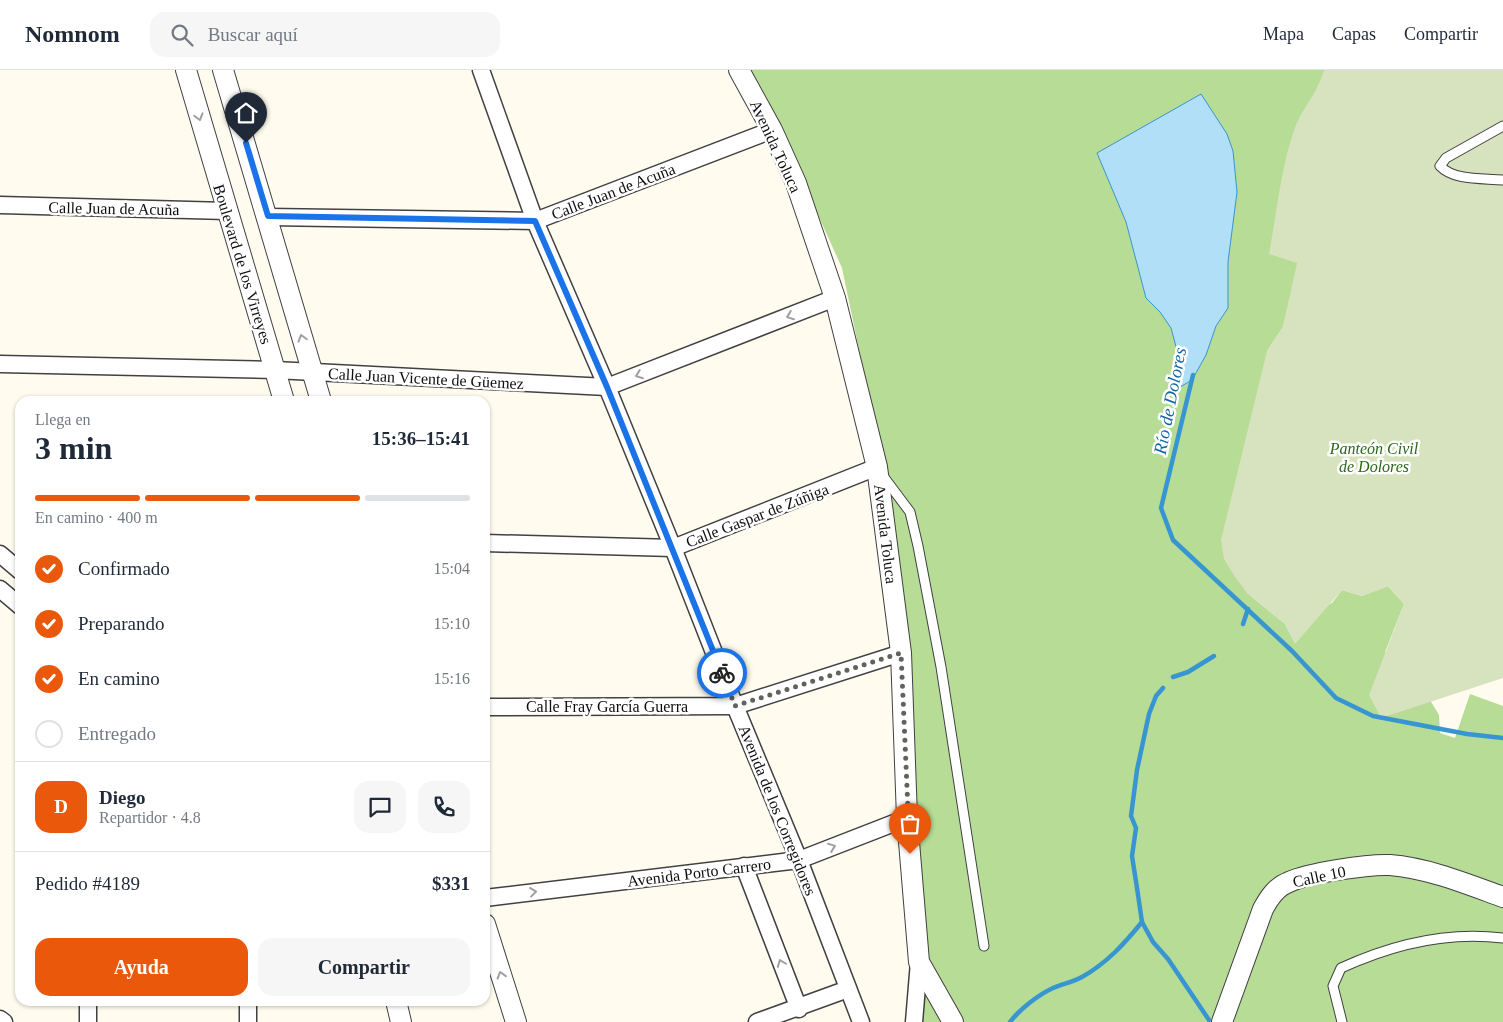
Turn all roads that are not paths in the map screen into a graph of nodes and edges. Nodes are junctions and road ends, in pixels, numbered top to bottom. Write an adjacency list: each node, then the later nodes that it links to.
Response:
1 (186, 70): 9 (street, Boulevard de los Virreyes, one-way to 9)
2 (223, 70): 10 (street)
3 (481, 70): 11 (street, Avenida de los Corregidores)
4 (739, 70): 6 (street, Avenida Toluca)
5 (1503, 126): 7 (lane)
6 (772, 130): 11 (street, Calle Juan de Acuña); 12 (street, Avenida Toluca)
7 (1503, 180)
8 (0, 205): 9 (street, Calle Juan de Acuña)
9 (227, 211): 14 (street, Boulevard de los Virreyes)
10 (268, 216): 11 (street, Calle Juan de Acuña); 15 (street, one-way to 10)
11 (535, 221): 16 (street, Avenida de los Corregidores)
12 (835, 298): 16 (street, Calle Juan Vicente de Güemez, one-way to 16); 19 (street, Avenida Toluca)
13 (0, 364): 14 (street, Calle Juan Vicente de Güemez)
14 (275, 370): 15 (street, Calle Juan Vicente de Güemez); 17 (street, Boulevard de los Virreyes)
15 (312, 372): 16 (street, Calle Juan Vicente de Güemez); 18 (street)
16 (607, 387): 21 (street, Avenida de los Corregidores)
17 (283, 396)
18 (319, 396)
19 (877, 467): 21 (street, Calle Gaspar de Zúñiga); 26 (street, Avenida Toluca); 36 (lane)
20 (490, 543): 21 (street, Calle Gaspar de Zúñiga)
21 (673, 548): 27 (street, Avenida de los Corregidores)
22 (0, 554): 23 (street)
23 (15, 567)
24 (0, 588): 25 (street)
25 (15, 602)
26 (901, 653): 27 (street, Calle Fray García Guerra); 29 (street, Avenida Toluca)
27 (735, 706): 28 (street, Calle Fray García Guerra); 30 (street, Avenida de los Corregidores)
28 (490, 707)
29 (907, 818): 30 (street, Avenida Porto Carrero, one-way to 29); 37 (street, Avenida Toluca)
30 (799, 860): 31 (street, Avenida Porto Carrero); 38 (street, Avenida de los Corregidores)
31 (744, 866): 32 (street, Avenida Porto Carrero, one-way to 31); 42 (street, one-way to 31)
32 (490, 897)
33 (1503, 897): 53 (street, Calle 10)
34 (1503, 938): 54 (lane)
35 (490, 940): 48 (street, one-way to 35)
36 (984, 946)
37 (919, 962): 51 (street, Avenida Toluca); 52 (street)
38 (848, 990): 42 (street); 50 (street, Avenida de los Corregidores)
39 (88, 1006): 45 (street)
40 (248, 1006): 46 (street)
41 (397, 1006): 47 (street)
42 (799, 1009): 49 (street)
43 (0, 1019): 44 (street)
44 (4, 1022)
45 (88, 1022)
46 (248, 1022)
47 (402, 1022)
48 (516, 1022)
49 (757, 1022)
50 (861, 1022)
51 (914, 1022)
52 (953, 1022)
53 (1222, 1022)
54 (1342, 1022)

